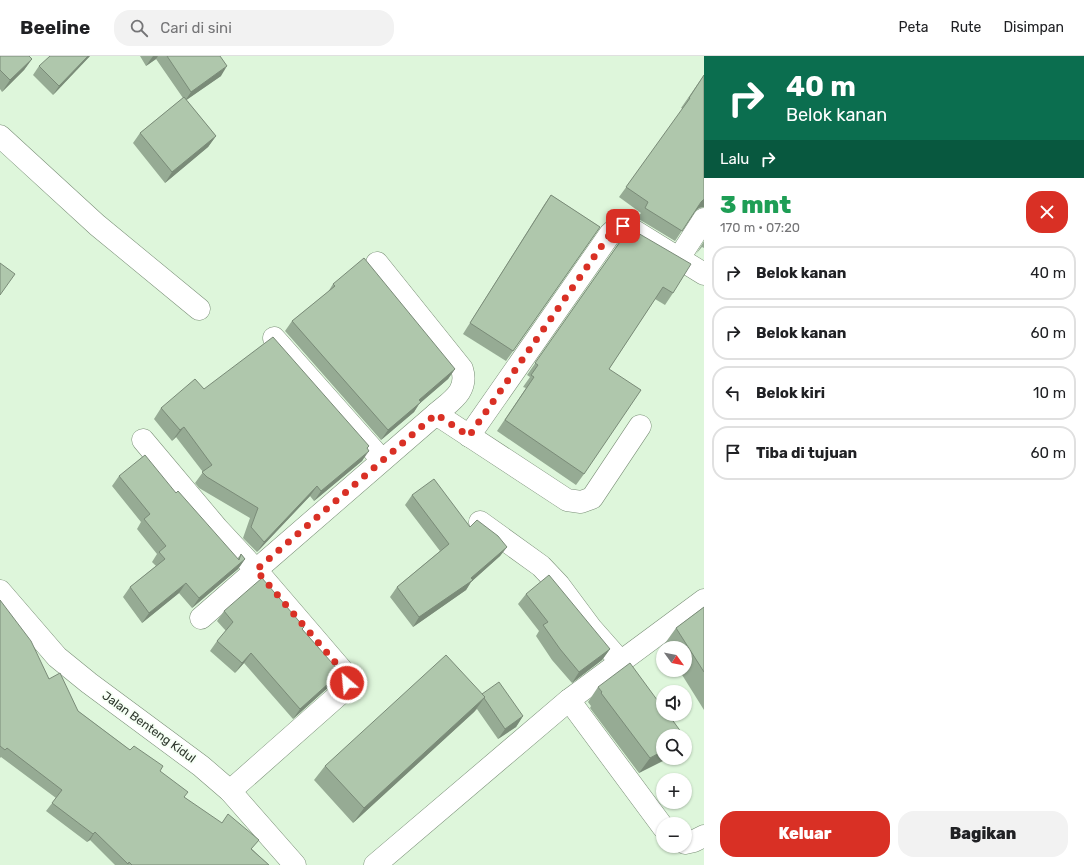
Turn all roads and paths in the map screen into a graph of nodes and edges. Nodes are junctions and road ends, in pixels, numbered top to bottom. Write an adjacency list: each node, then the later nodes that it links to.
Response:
1 (0, 136): 6 (street)
2 (704, 219): 3 (street)
3 (679, 258): 5 (street); 10 (street)
4 (377, 263): 8 (street)
5 (704, 274)
6 (199, 309)
7 (274, 338): 12 (street)
8 (436, 414): 10 (street); 12 (street)
9 (640, 426): 10 (street)
10 (469, 436)
11 (143, 440): 14 (street)
12 (382, 460): 14 (street)
13 (480, 522): 18 (street)
14 (256, 570): 17 (street); 20 (street)
15 (0, 591): 20 (street, Jalan Benteng Kidul)
16 (704, 600): 18 (street)
17 (201, 618)
18 (620, 662): 19 (street)
19 (569, 700): 21 (street); 25 (street)
20 (230, 791): 24 (street, Jalan Benteng Kidul)
21 (656, 818)
22 (704, 836): 23 (street)
23 (692, 842)
24 (295, 865)
25 (375, 865)

